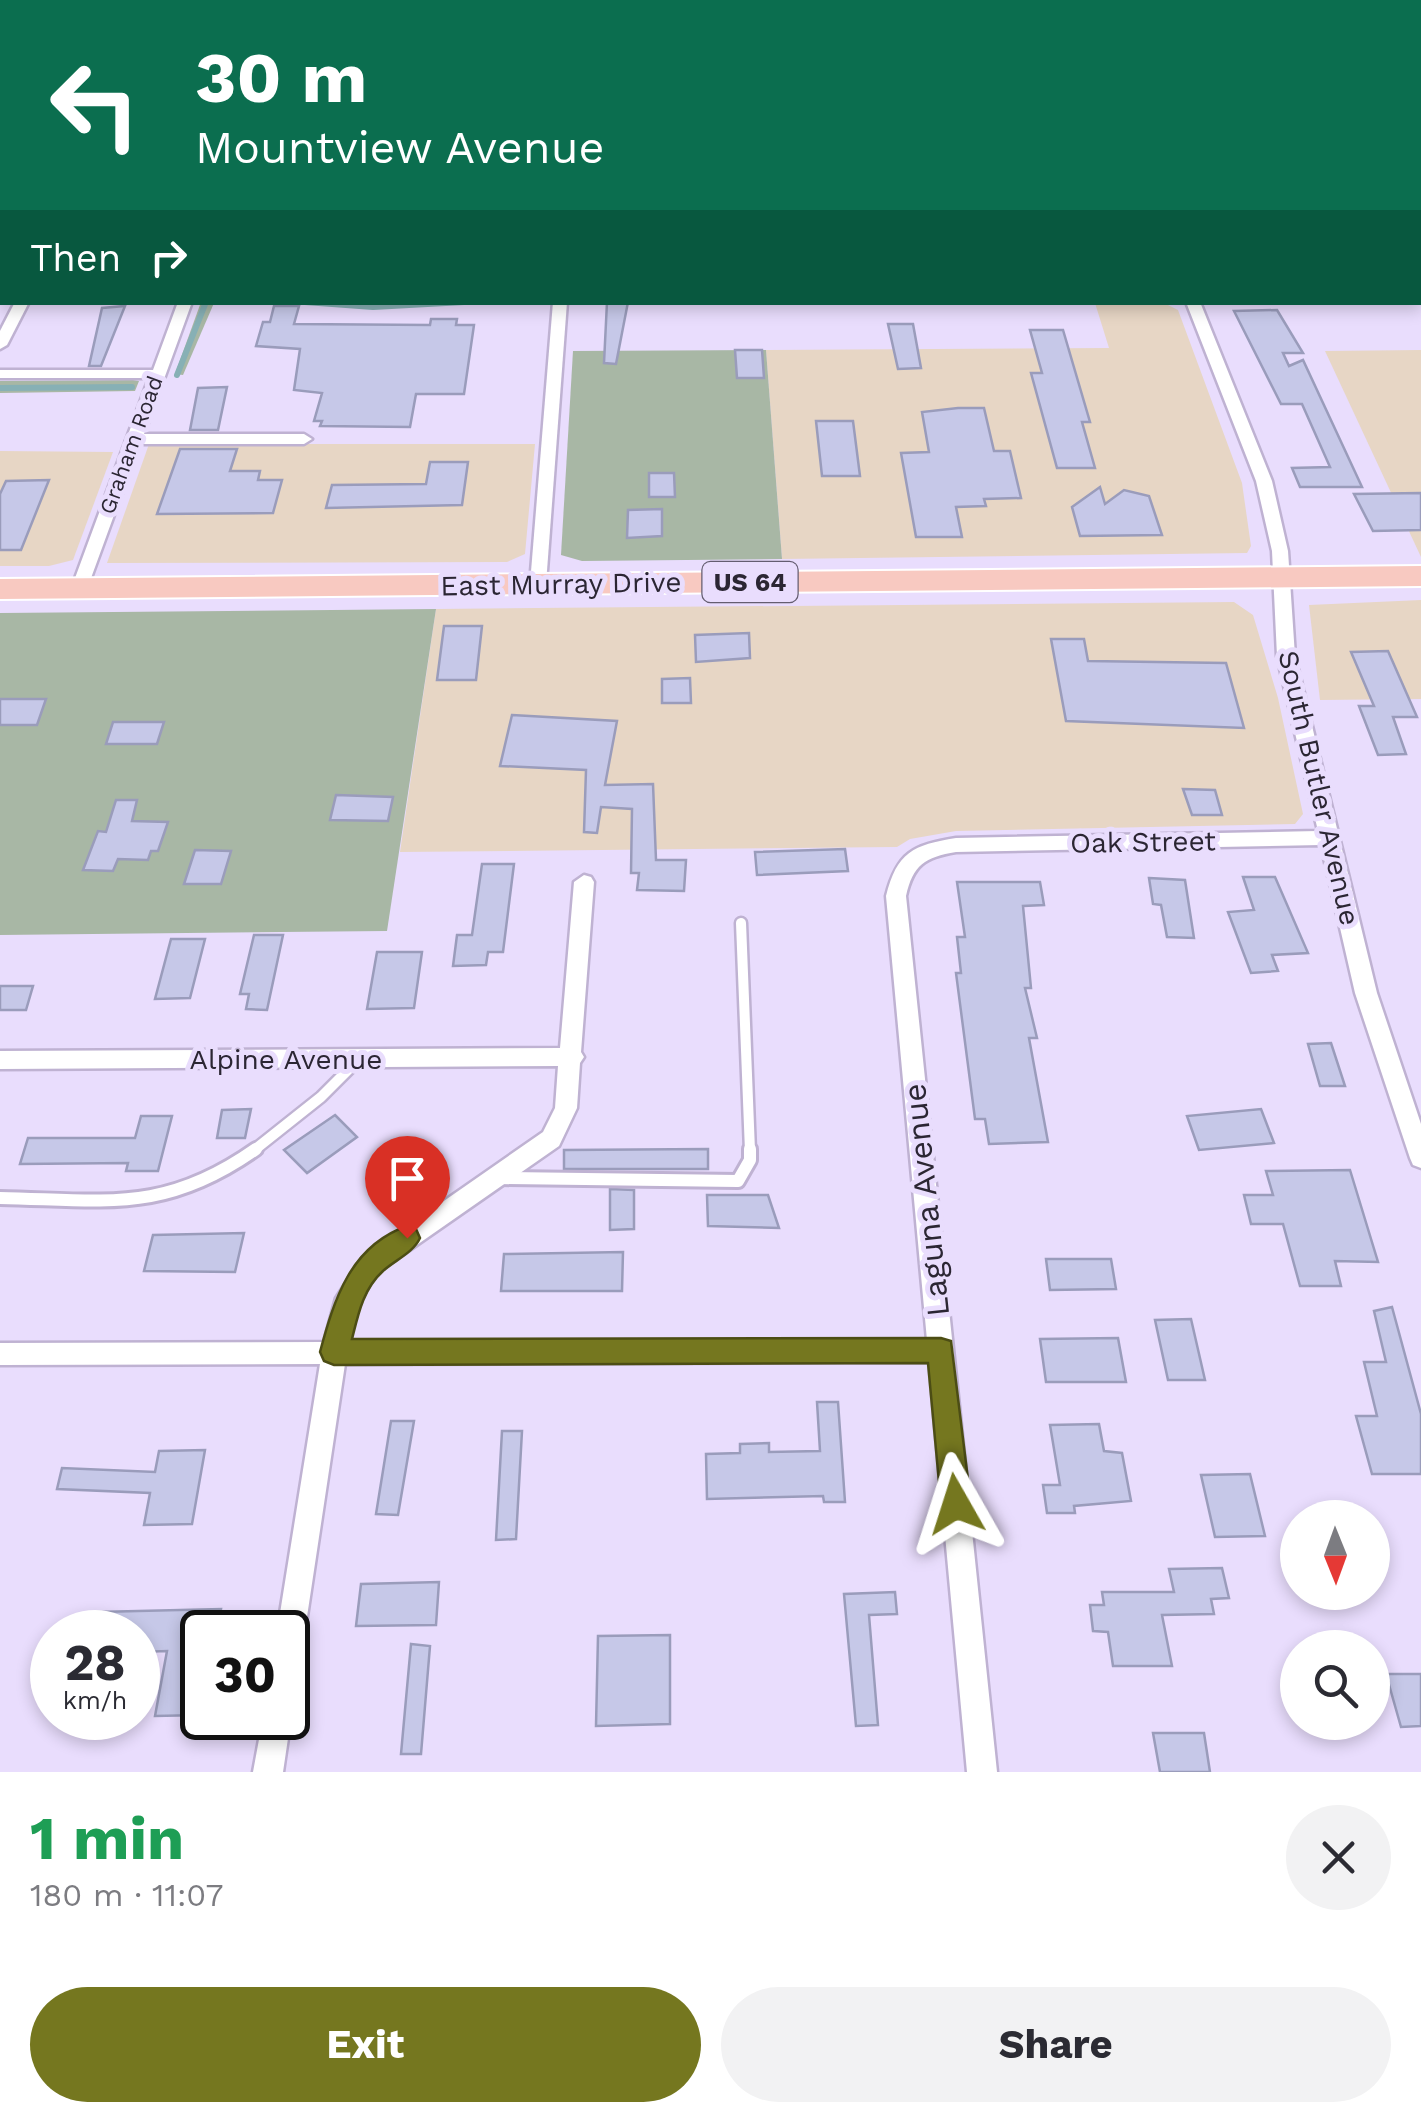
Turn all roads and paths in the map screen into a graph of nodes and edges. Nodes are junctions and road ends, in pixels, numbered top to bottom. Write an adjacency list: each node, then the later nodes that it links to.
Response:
1 (20, 305): 5 (street)
2 (184, 305): 7 (street, Graham Road)
3 (560, 305): 12 (street)
4 (1195, 305): 11 (street, South Butler Avenue)
5 (0, 345)
6 (0, 374): 7 (street)
7 (158, 374): 8 (street, Graham Road)
8 (132, 439): 9 (street); 13 (street, Graham Road)
9 (304, 439)
10 (1421, 576): 11 (highway, East Murray Drive / US 64)
11 (1283, 578): 12 (highway, East Murray Drive / US 64); 15 (street, South Butler Avenue)
12 (538, 584): 13 (highway, East Murray Drive / US 64)
13 (80, 588): 14 (highway, East Murray Drive / US 64)
14 (0, 589)
15 (1330, 838): 16 (street, Oak Street); 22 (street, South Butler Avenue)
16 (956, 845): 25 (street, Laguna Avenue)
17 (584, 882): 19 (street)
18 (741, 923): 23 (lane)
19 (572, 1057): 20 (street, Alpine Avenue); 23 (street)
20 (360, 1058): 21 (street, Alpine Avenue); 24 (lane)
21 (0, 1060)
22 (1421, 1158)
23 (494, 1178): 26 (street)
24 (0, 1198)
25 (941, 1350): 26 (street); 31 (street, Laguna Avenue)
26 (334, 1352): 27 (street); 28 (street)
27 (0, 1354)
28 (294, 1610)
29 (273, 1740): 30 (street)
30 (268, 1772)
31 (982, 1772)

